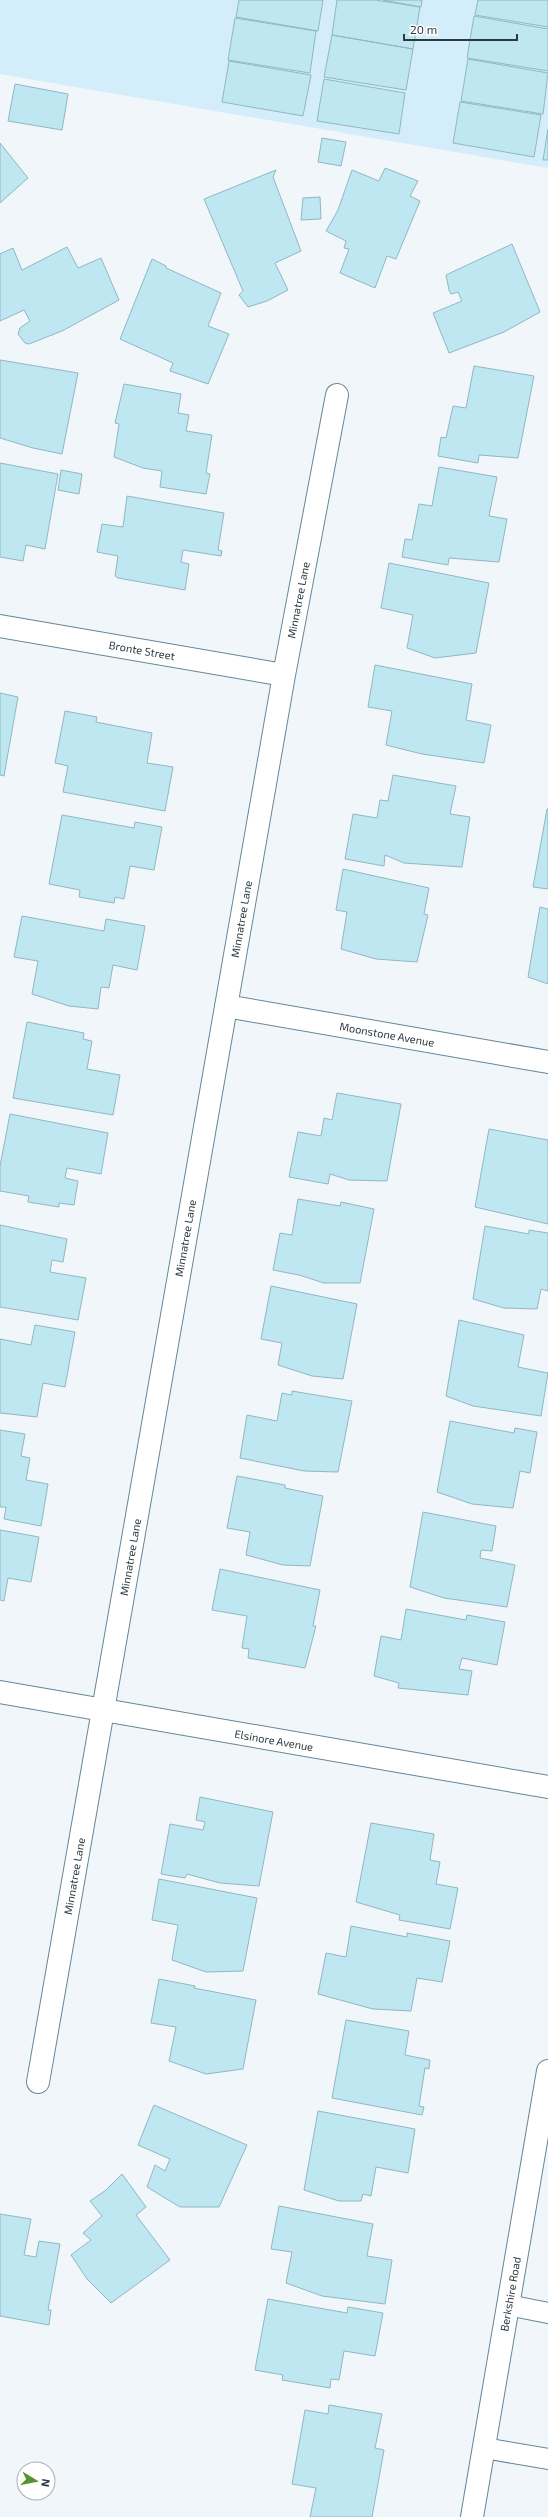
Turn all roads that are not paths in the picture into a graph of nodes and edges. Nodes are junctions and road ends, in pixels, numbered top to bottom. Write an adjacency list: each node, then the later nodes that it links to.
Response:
1 (337, 394): 3 (street, Minnatree Lane)
2 (0, 626): 3 (street, Bronte Street)
3 (284, 675): 4 (street, Minnatree Lane)
4 (226, 1006): 5 (street, Moonstone Avenue); 7 (street, Minnatree Lane)
5 (548, 1062)
6 (0, 1692): 7 (street, Elsinore Avenue)
7 (103, 1710): 8 (street, Elsinore Avenue); 10 (street, Minnatree Lane)
8 (548, 1787)
9 (548, 2071): 11 (street, Berkshire Road)
10 (38, 2082)
11 (508, 2305): 12 (lane); 13 (street, Berkshire Road)
12 (548, 2313)
13 (484, 2448): 14 (lane); 15 (street, Berkshire Road)
14 (548, 2459)
15 (472, 2517)

